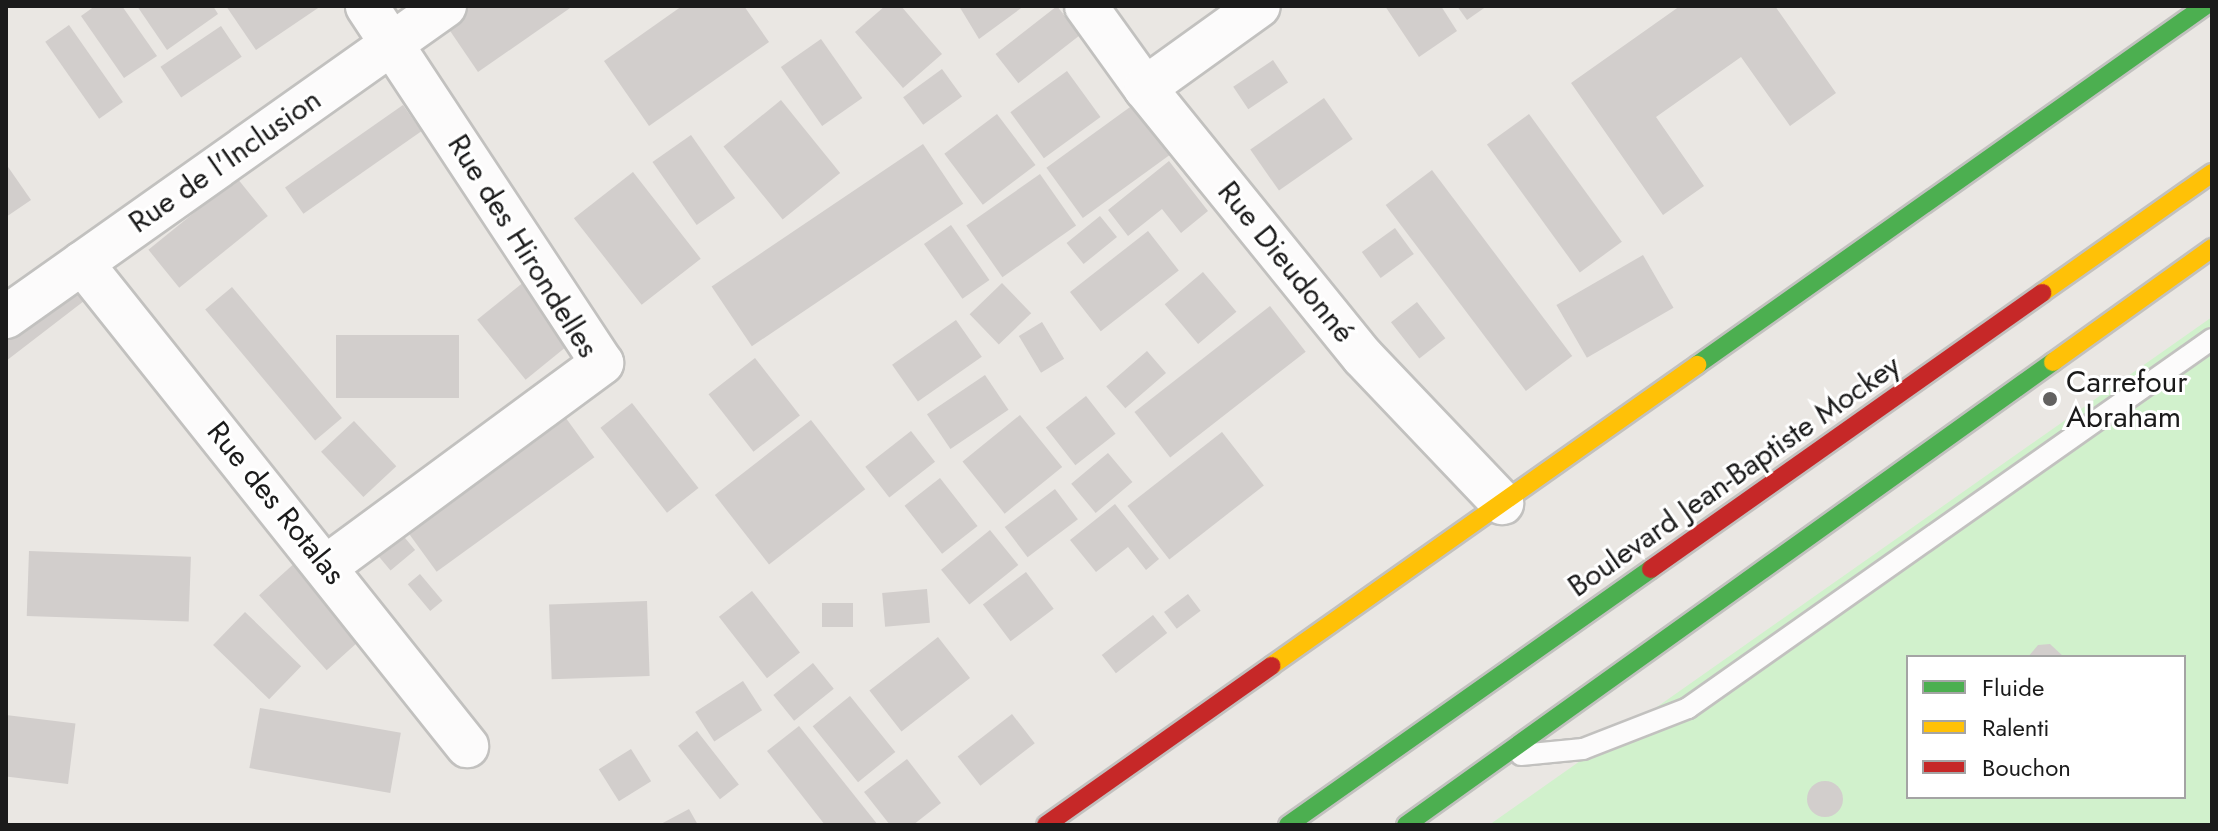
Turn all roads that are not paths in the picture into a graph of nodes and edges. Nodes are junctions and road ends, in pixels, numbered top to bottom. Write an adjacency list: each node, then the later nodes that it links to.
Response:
1 (367, 6): 6 (street, Rue des Hirondelles)
2 (445, 6): 6 (street, Rue de l'Inclusion)
3 (1086, 6): 7 (street, Rue Dieudonné)
4 (1259, 6): 7 (street)
5 (2205, 6): 13 (main road)
6 (392, 42): 10 (street, Rue de l'Inclusion); 14 (street, Rue des Hirondelles)
7 (1145, 88): 13 (street, Rue Dieudonné)
8 (2212, 173): 20 (main road, Boulevard Jean-Baptiste Mockey)
9 (2212, 248): 16 (main road)
10 (82, 263): 11 (street, Rue de l'Inclusion); 14 (street, Rue des Rotalas)
11 (6, 317)
12 (2212, 339): 16 (lane)
13 (1502, 503): 17 (main road)
14 (327, 566): 15 (street, Rue des Rotalas)
15 (467, 746)
16 (1504, 757): 21 (main road)
17 (1108, 781): 18 (main road); 19 (lane)
18 (1046, 825)
19 (1084, 825)
20 (1288, 825)
21 (1406, 825)

